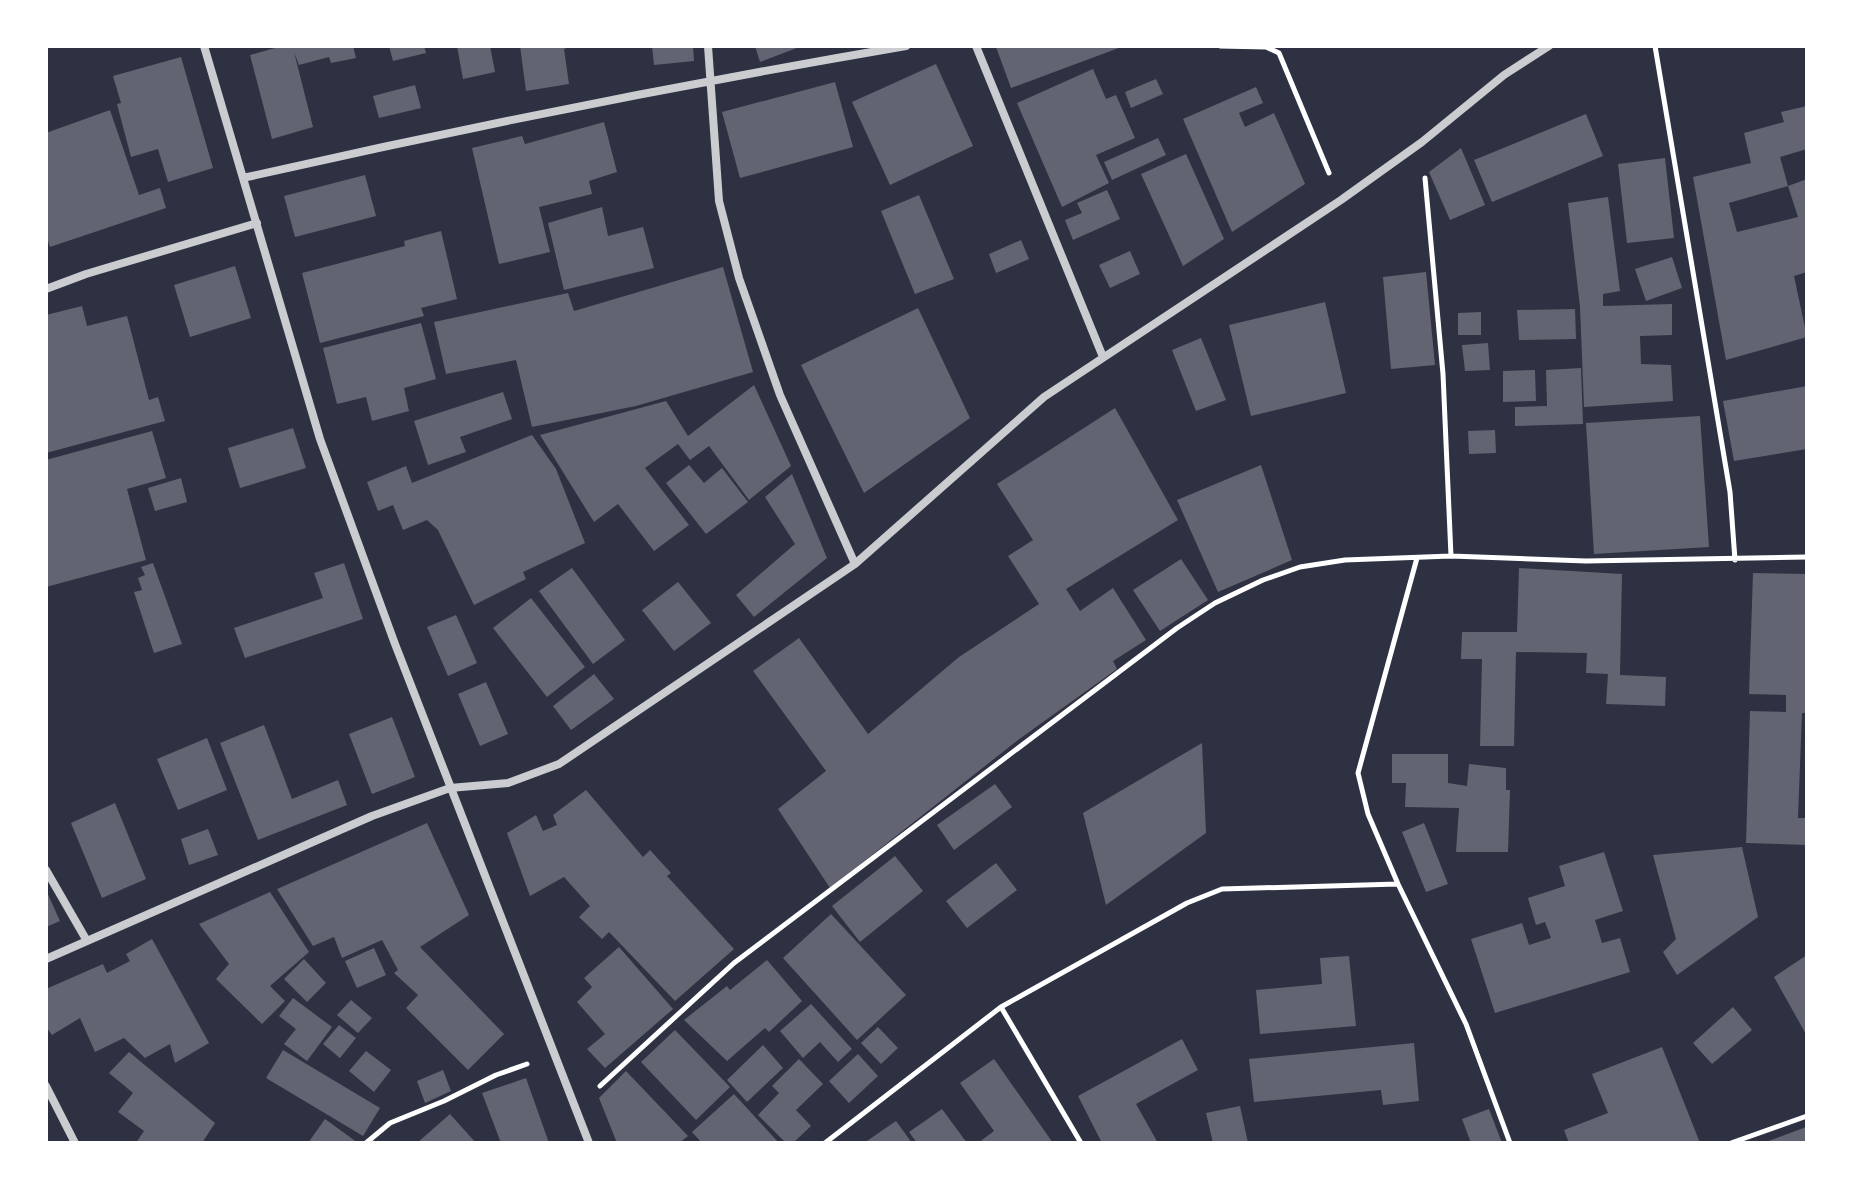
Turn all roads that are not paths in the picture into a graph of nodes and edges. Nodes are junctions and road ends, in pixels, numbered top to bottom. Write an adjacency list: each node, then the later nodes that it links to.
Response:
1 (204, 46): 7 (street)
2 (708, 46): 6 (street)
3 (906, 46): 6 (street)
4 (976, 46): 10 (street)
5 (1549, 46): 10 (street)
6 (712, 79): 7 (street); 11 (street)
7 (243, 178): 8 (street)
8 (257, 223): 9 (street); 12 (street)
9 (46, 289)
10 (1103, 357): 11 (street)
11 (855, 564): 12 (street)
12 (450, 788): 14 (street); 18 (street)
13 (46, 870): 14 (street)
14 (87, 941): 15 (street)
15 (46, 959)
16 (46, 1086): 17 (street)
17 (75, 1143)
18 (589, 1143)

